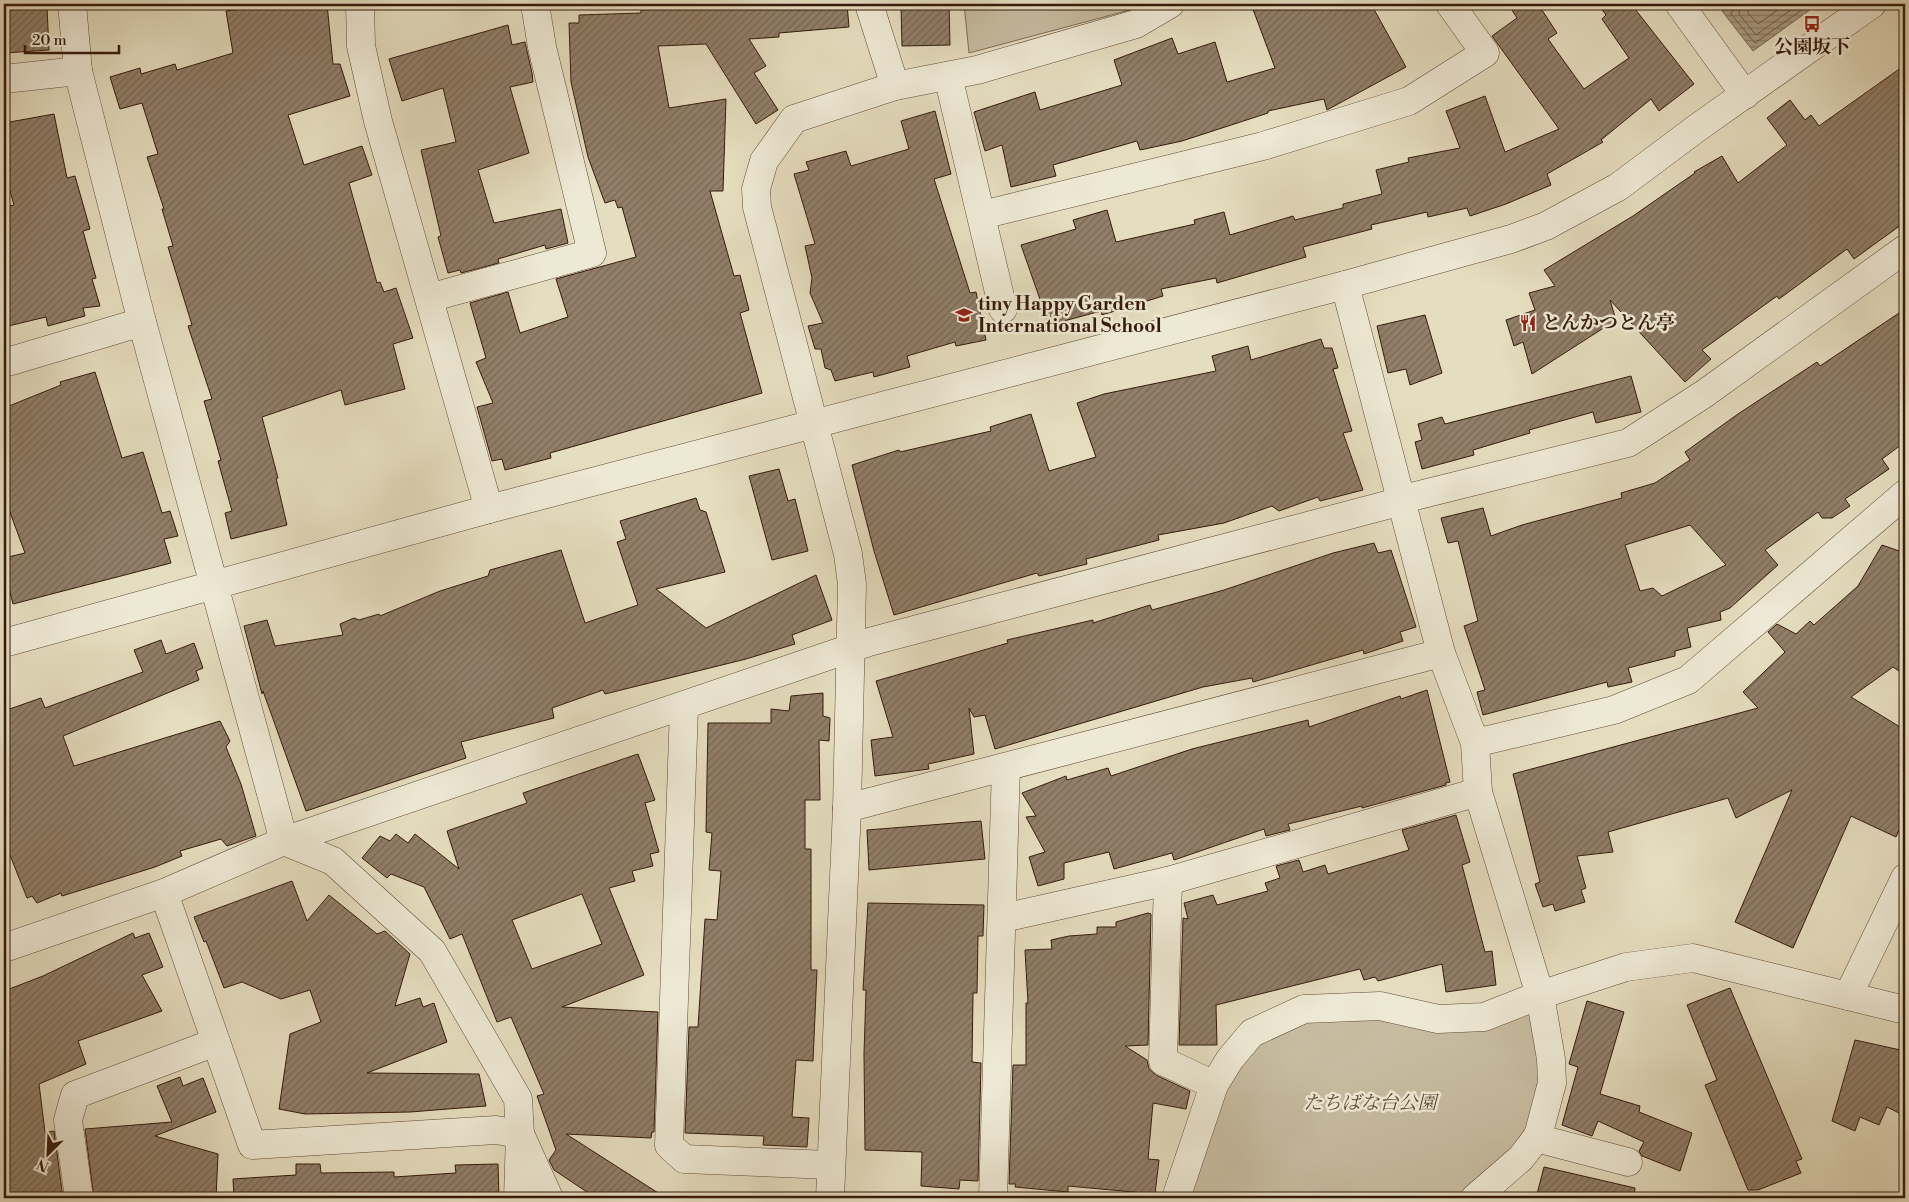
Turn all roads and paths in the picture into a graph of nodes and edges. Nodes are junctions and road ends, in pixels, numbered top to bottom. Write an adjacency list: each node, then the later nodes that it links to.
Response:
1 (72, 4): 9 (street)
2 (360, 4): 17 (street)
3 (534, 4): 17 (street)
4 (869, 4): 12 (street)
5 (1170, 4): 10 (street)
6 (1450, 4): 14 (street)
7 (1682, 4): 13 (street)
8 (1872, 4): 13 (street)
9 (78, 70): 11 (street); 19 (street)
10 (948, 76): 12 (street); 14 (street)
11 (4, 79)
12 (894, 86): 21 (street)
13 (1745, 95): 16 (street)
14 (982, 215): 18 (street)
15 (1905, 249): 23 (street)
16 (1345, 285): 21 (street); 23 (street)
17 (429, 298): 24 (street)
18 (1003, 309)
19 (142, 322): 20 (street); 25 (street)
20 (4, 363)
21 (814, 423): 24 (street); 27 (street)
22 (1905, 494): 30 (street)
23 (1402, 501): 27 (street); 28 (street)
24 (489, 509): 25 (street)
25 (214, 586): 26 (street); 34 (street)
26 (4, 643)
27 (849, 649): 29 (street); 33 (street)
28 (1441, 654): 30 (street); 31 (street)
29 (684, 706): 34 (street); 48 (street)
30 (1475, 743): 32 (street)
31 (1006, 767): 33 (street); 38 (street)
32 (1478, 792): 36 (street); 40 (street)
33 (847, 808): 48 (street)
34 (284, 841): 37 (street); 45 (street)
35 (1905, 878): 41 (street)
36 (1168, 882): 38 (street); 44 (street)
37 (164, 893): 39 (street); 43 (street)
38 (1003, 918): 53 (street)
39 (4, 948)
40 (1540, 995): 41 (street); 44 (street); 46 (street)
41 (1848, 996): 42 (street)
42 (1905, 1010)
43 (216, 1042): 45 (street); 49 (street)
44 (1214, 1085): 54 (street)
45 (520, 1134): 50 (street); 51 (street)
46 (1536, 1138): 47 (street); 55 (street)
47 (1628, 1162)
48 (831, 1165): 52 (street)
49 (79, 1198)
50 (518, 1198)
51 (549, 1198)
52 (830, 1198)
53 (993, 1198)
54 (1176, 1198)
55 (1475, 1198)

